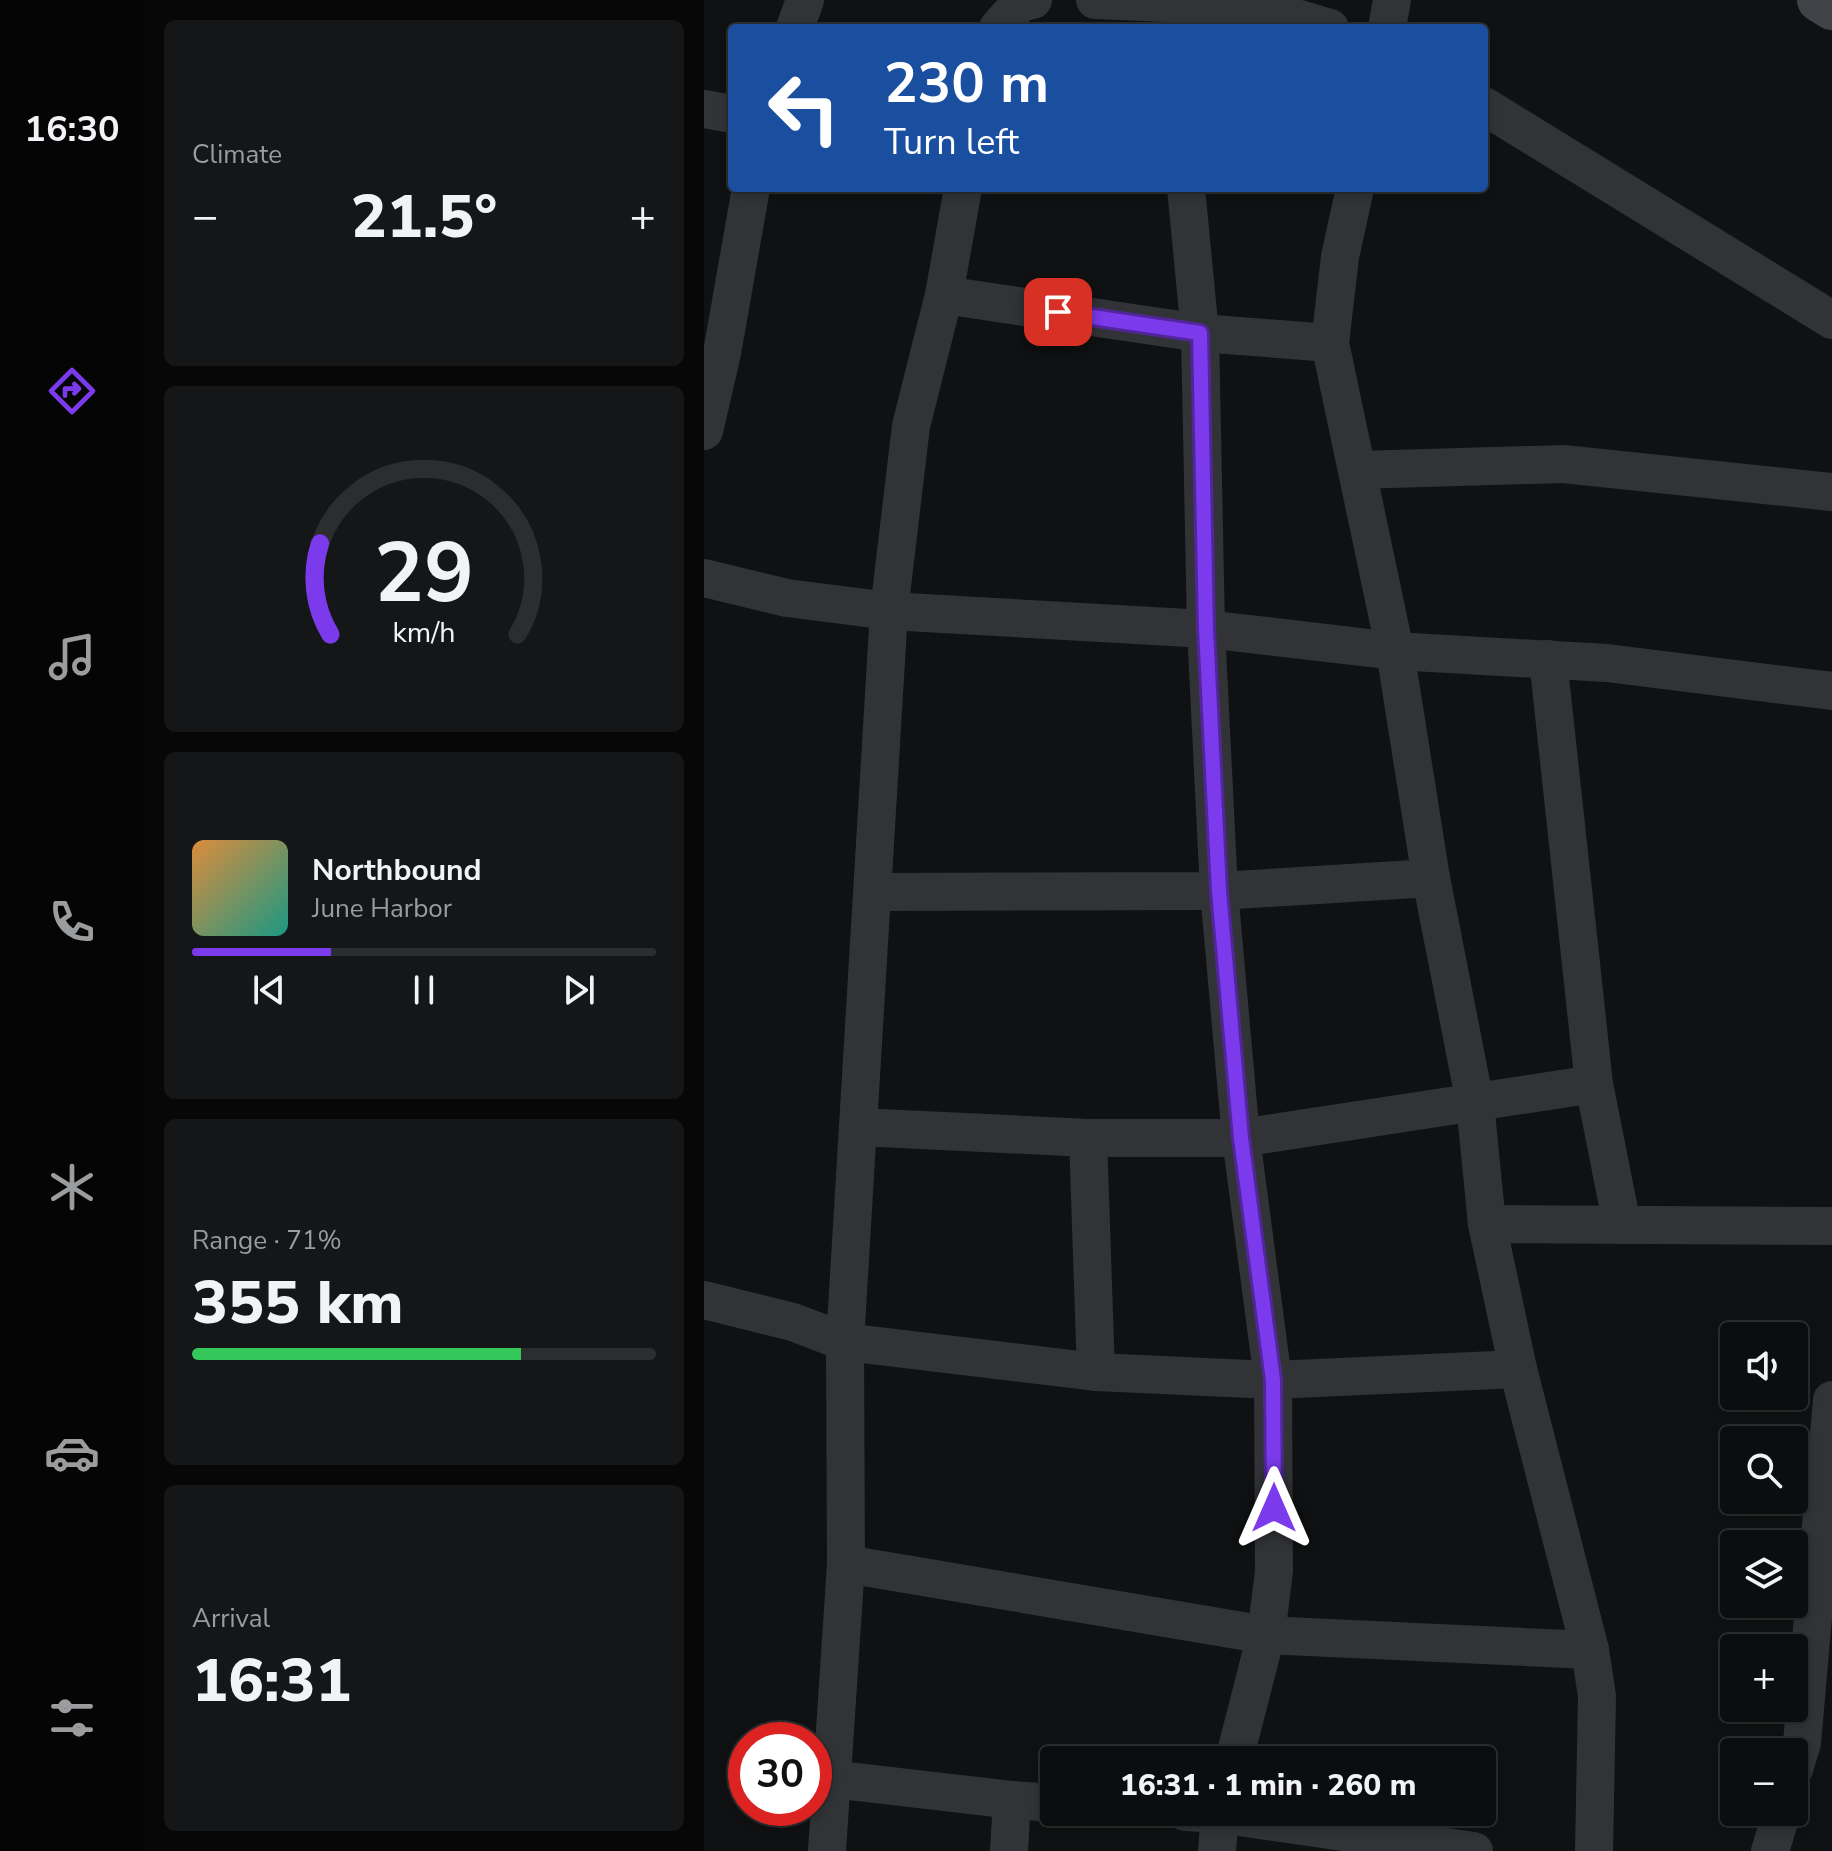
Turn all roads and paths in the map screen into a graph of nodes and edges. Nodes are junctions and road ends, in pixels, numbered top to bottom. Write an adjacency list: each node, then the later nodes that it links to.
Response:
1 (805, 0): 8 (street)
2 (1033, 0): 9 (street)
3 (1095, 0): 7 (street)
4 (1392, 0): 11 (street)
5 (1819, 0): 6 (street)
6 (1832, 8)
7 (1168, 11): 10 (street)
8 (796, 24)
9 (1002, 24)
10 (1316, 24)
11 (1388, 24)
12 (1488, 108): 21 (street)
13 (704, 109): 14 (street)
14 (728, 113)
15 (750, 192): 20 (street)
16 (962, 192): 19 (street)
17 (1186, 192): 22 (street)
18 (1354, 192): 23 (street)
19 (944, 295): 22 (street); 28 (street)
20 (716, 312): 24 (street)
21 (1832, 320)
22 (1200, 333): 23 (street); 29 (street)
23 (1330, 343): 25 (street)
24 (704, 431)
25 (1357, 470): 26 (street); 30 (street)
26 (1832, 492)
27 (704, 578): 28 (street)
28 (889, 611): 29 (street); 35 (street)
29 (1206, 629): 30 (street); 34 (street)
30 (1395, 651): 31 (street); 33 (street)
31 (1548, 659): 32 (street); 36 (street)
32 (1832, 691)
33 (1431, 878): 34 (street); 37 (street)
34 (1219, 891): 35 (street); 40 (street)
35 (873, 892): 38 (street)
36 (1594, 1084): 37 (street); 42 (street)
37 (1475, 1103): 40 (street); 41 (street)
38 (859, 1127): 39 (street); 45 (street)
39 (1088, 1138): 40 (street); 47 (street)
40 (1241, 1138): 48 (street)
41 (1487, 1224): 42 (street); 46 (street)
42 (1622, 1225): 43 (street)
43 (1832, 1226)
44 (704, 1300): 45 (street)
45 (845, 1342): 47 (street); 50 (street)
46 (1518, 1369): 48 (street); 52 (street)
47 (1096, 1372): 48 (street)
48 (1273, 1380): 51 (street)
49 (1832, 1400): 54 (street)
50 (846, 1564): 51 (street); 55 (street)
51 (1266, 1635): 52 (street); 53 (street)
52 (1590, 1650): 65 (street)
53 (1238, 1746)
54 (1809, 1753)
55 (832, 1765)
56 (832, 1779): 57 (street)
57 (1012, 1800): 58 (street); 63 (street)
58 (1040, 1802)
59 (828, 1826): 62 (street)
60 (1246, 1826): 64 (street)
61 (1778, 1826): 66 (street)
62 (827, 1851)
63 (1009, 1851)
64 (1474, 1851)
65 (1594, 1851)
66 (1770, 1851)

